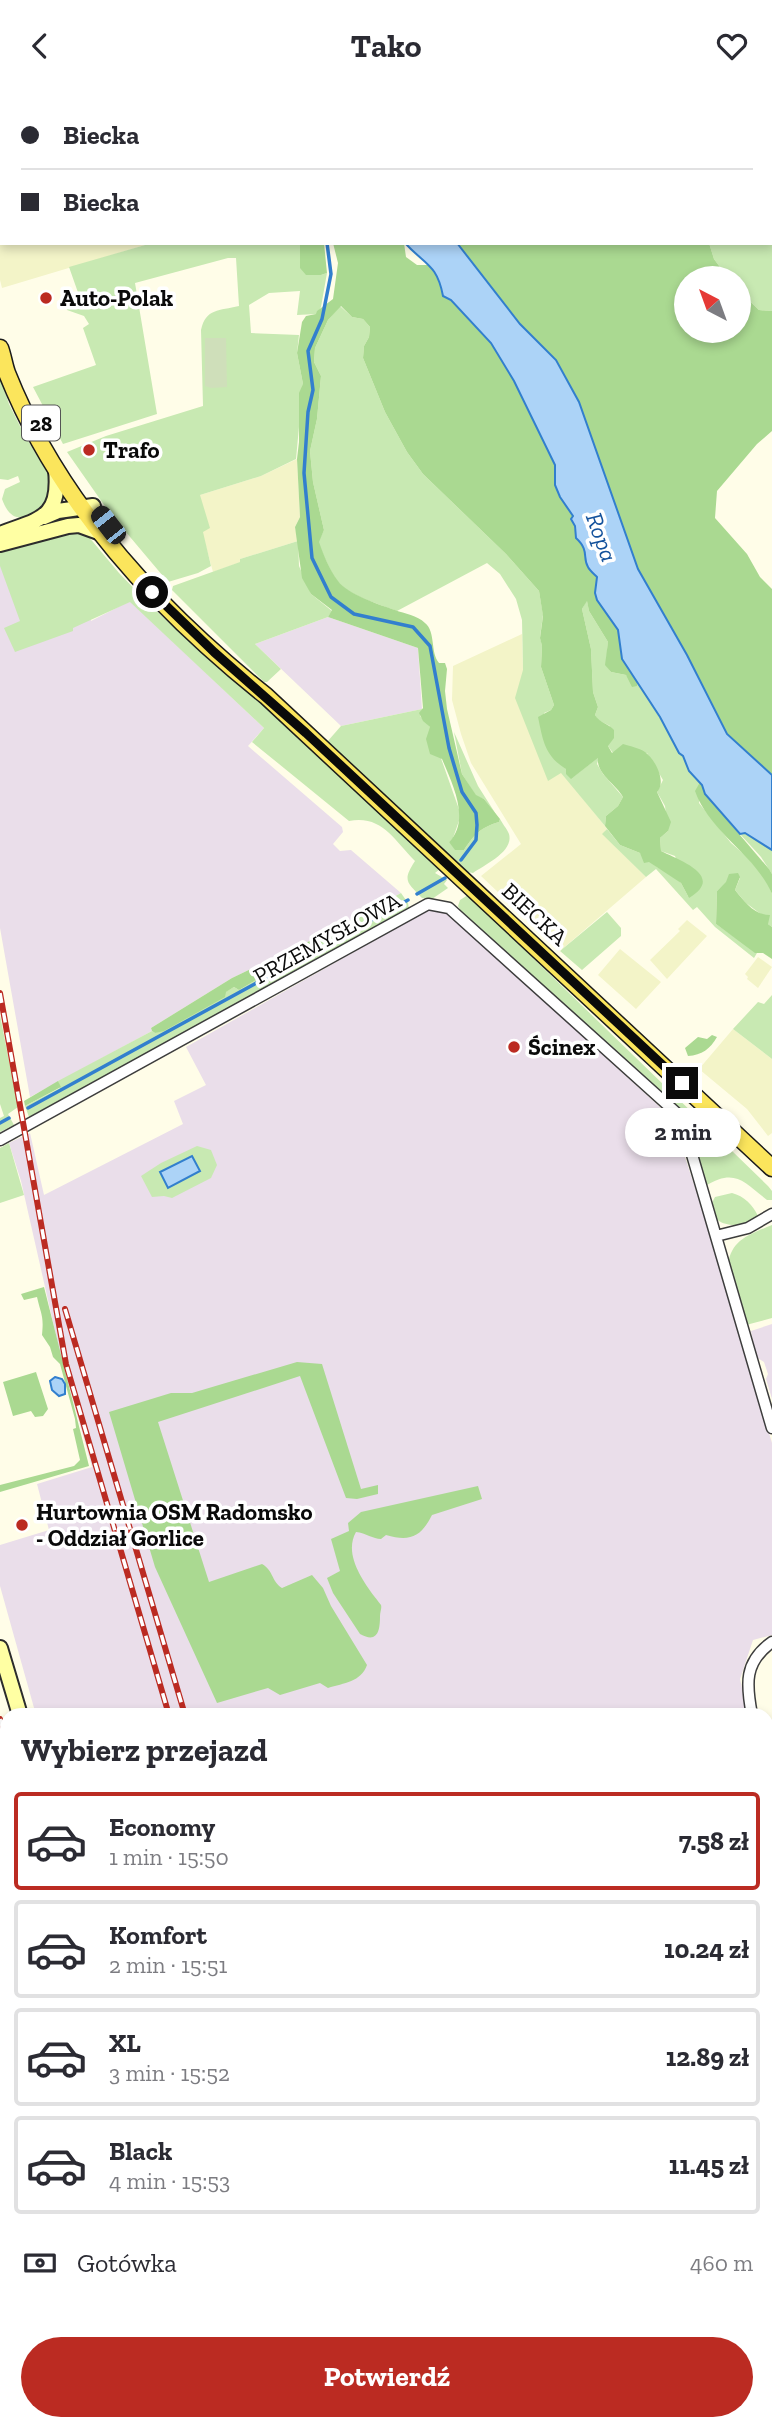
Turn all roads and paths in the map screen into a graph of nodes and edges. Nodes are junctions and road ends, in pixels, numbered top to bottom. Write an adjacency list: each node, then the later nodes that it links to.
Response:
1 (1, 350): 2 (main road, BIECKA / 28); 3 (main road, BIECKA / 28)
2 (56, 468): 3 (main road, BIECKA / 28); 4 (street)
3 (86, 501): 4 (street); 5 (street); 6 (main road, BIECKA / 28); 9 (main road, BIECKA / 28)
4 (40, 518): 7 (street)
5 (68, 526): 6 (street); 8 (street)
6 (101, 533): 9 (main road, BIECKA / 28)
7 (0, 534)
8 (0, 544)
9 (266, 696): 11 (main road, BIECKA / 28)
10 (0, 1140): 13 (street, PRZEMYSŁOWA)
11 (772, 1168)
12 (772, 1214): 13 (street)
13 (716, 1236): 14 (street, PRZEMYSŁOWA)
14 (772, 1427)
15 (772, 1642): 18 (street)
16 (0, 1648): 17 (street)
17 (18, 1708)
18 (750, 1708)

